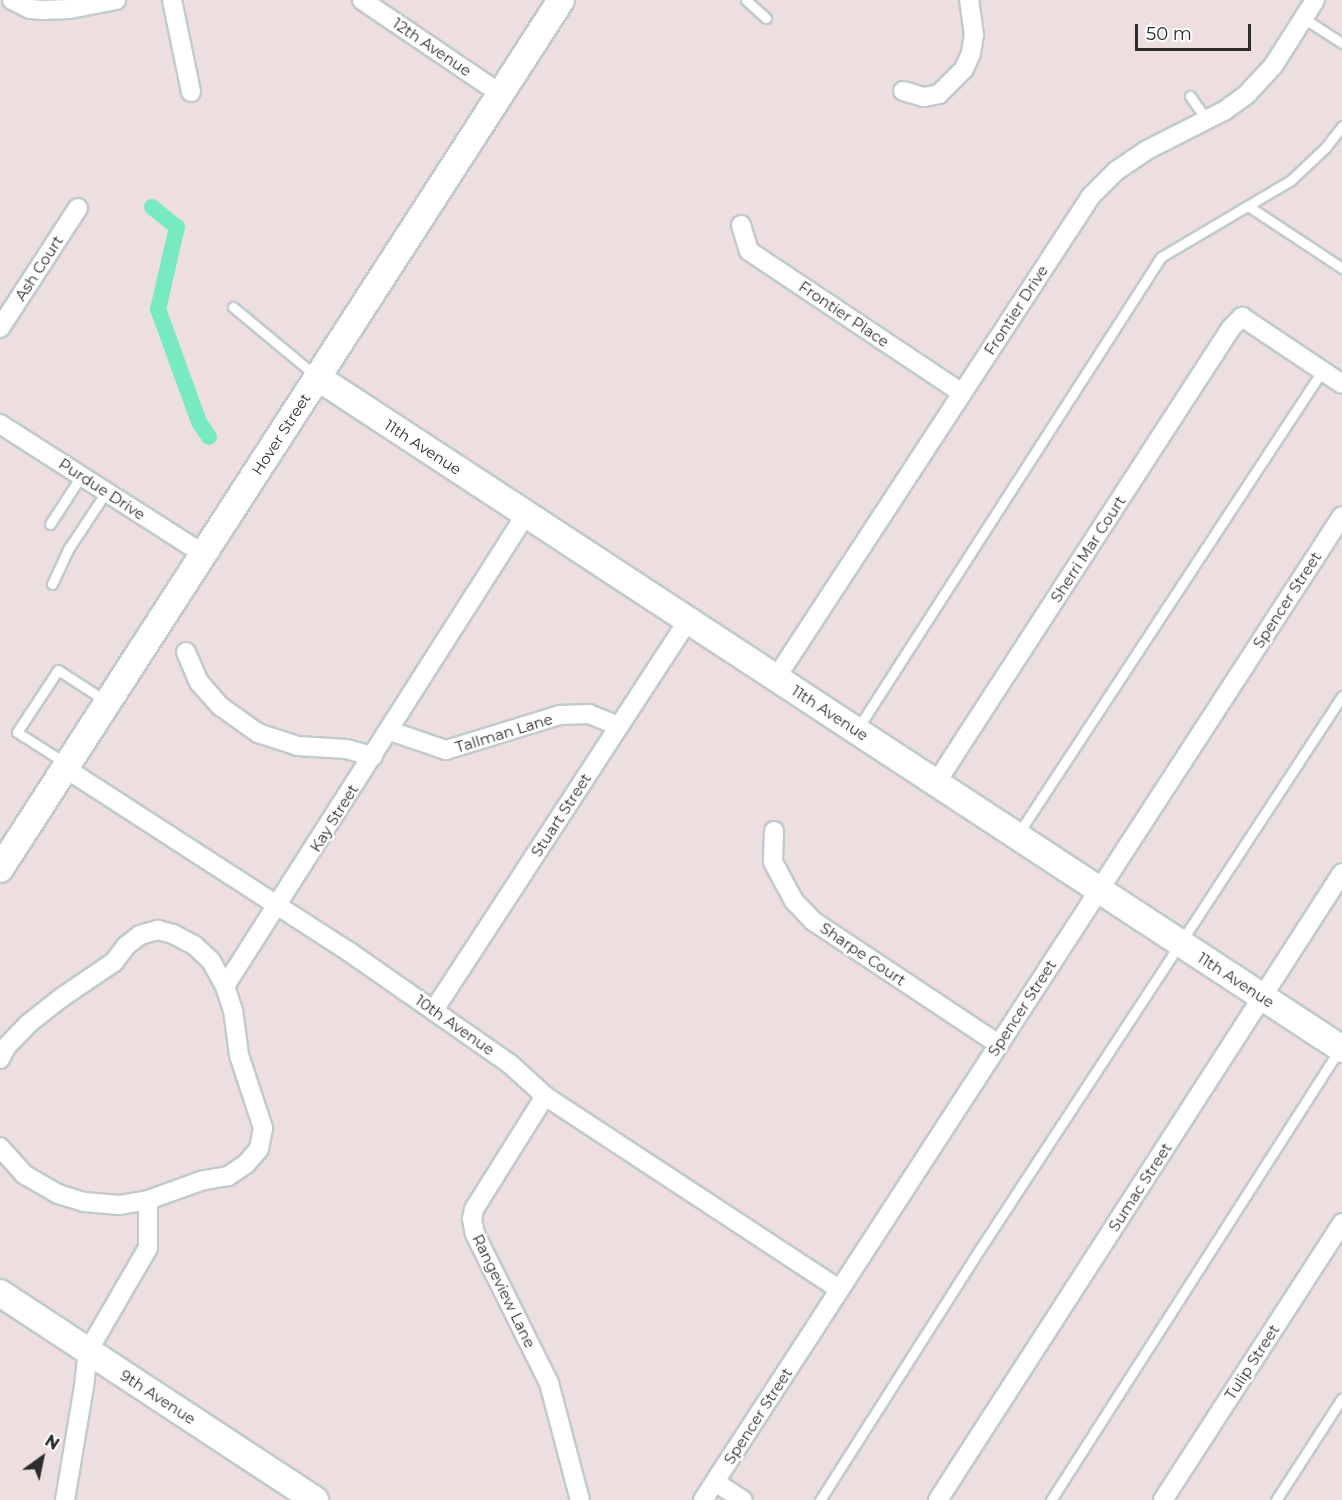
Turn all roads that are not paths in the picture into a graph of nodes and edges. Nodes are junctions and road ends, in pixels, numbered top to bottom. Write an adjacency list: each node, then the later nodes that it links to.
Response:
1 (12, 0): 9 (street)
2 (117, 0): 9 (street)
3 (172, 0): 14 (street)
4 (362, 0): 15 (street, 12th Avenue)
5 (561, 0): 15 (main road, Hover Street)
6 (746, 0): 10 (lane)
7 (969, 0): 13 (street)
8 (1315, 0): 11 (street, Frontier Drive)
9 (72, 5)
10 (766, 18)
11 (1303, 18): 12 (lane); 17 (street, Frontier Drive)
12 (1342, 44)
13 (903, 91)
14 (191, 92)
15 (501, 94): 26 (main road, Hover Street)
16 (1190, 96): 17 (lane)
17 (1207, 120): 28 (street, Frontier Drive)
18 (1342, 126): 19 (lane)
19 (1248, 206): 22 (lane); 44 (lane)
20 (78, 208): 24 (street, Ash Court)
21 (741, 225): 28 (street, Frontier Place)
22 (1342, 268)
23 (233, 307): 26 (lane)
24 (0, 328)
25 (1322, 370): 27 (street); 47 (street, Sherri Mar Court); 49 (lane)
26 (317, 377): 32 (main road, 11th Avenue); 35 (main road, Hover Street)
27 (1342, 384)
28 (962, 393): 39 (street, Frontier Drive)
29 (0, 424): 30 (street, Purdue Drive)
30 (81, 476): 31 (street, Purdue Drive); 34 (lane)
31 (106, 492): 35 (street, Purdue Drive); 36 (lane)
32 (526, 514): 37 (main road, 11th Avenue); 43 (street, Kay Street)
33 (1342, 516): 52 (street, Spencer Street)
34 (50, 524)
35 (203, 554): 41 (main road, Hover Street)
36 (52, 584)
37 (688, 621): 39 (main road, 11th Avenue); 42 (street, Stuart Street)
38 (186, 652): 45 (street)
39 (776, 678): 44 (main road, 11th Avenue)
40 (1342, 696): 54 (lane)
41 (108, 702): 46 (main road, Hover Street); 46 (lane)
42 (618, 726): 43 (street, Tallman Lane); 57 (street, Stuart Street)
43 (390, 731): 45 (street, Kay Street)
44 (856, 731): 47 (main road, 11th Avenue)
45 (373, 756): 53 (street, Kay Street)
46 (67, 766): 50 (main road, Hover Street); 53 (street, 10th Avenue)
47 (936, 783): 49 (main road, 11th Avenue)
48 (774, 831): 58 (street, Sharpe Court)
49 (1017, 836): 52 (main road, 11th Avenue)
50 (0, 869)
51 (1342, 873): 56 (street, Sumac Street)
52 (1099, 890): 54 (main road, 11th Avenue); 58 (street, Spencer Street)
53 (278, 906): 55 (street, Kay Street); 57 (street, 10th Avenue)
54 (1180, 944): 56 (main road, 11th Avenue); 75 (lane)
55 (225, 986): 60 (street); 63 (street)
56 (1262, 997): 59 (main road, 11th Avenue); 76 (street, Sumac Street)
57 (434, 1010): 61 (street, 10th Avenue)
58 (998, 1044): 65 (street, Spencer Street)
59 (1341, 1047): 77 (lane)
60 (0, 1059)
61 (546, 1096): 65 (street, 10th Avenue); 72 (street, Rangeview Lane)
62 (0, 1147): 63 (street)
63 (148, 1200): 67 (street)
64 (1342, 1223): 78 (street, Tulip Street)
65 (839, 1289): 69 (street, Spencer Street)
66 (0, 1293): 67 (main road, 9th Avenue)
67 (88, 1351): 70 (street); 71 (main road, 9th Avenue)
68 (1342, 1398): 79 (lane)
69 (715, 1482): 73 (street, Spencer Street); 74 (street)
70 (64, 1500)
71 (315, 1500)
72 (580, 1500)
73 (703, 1500)
74 (743, 1500)
75 (820, 1500)
76 (938, 1500)
77 (1051, 1500)
78 (1162, 1500)
79 (1276, 1500)

